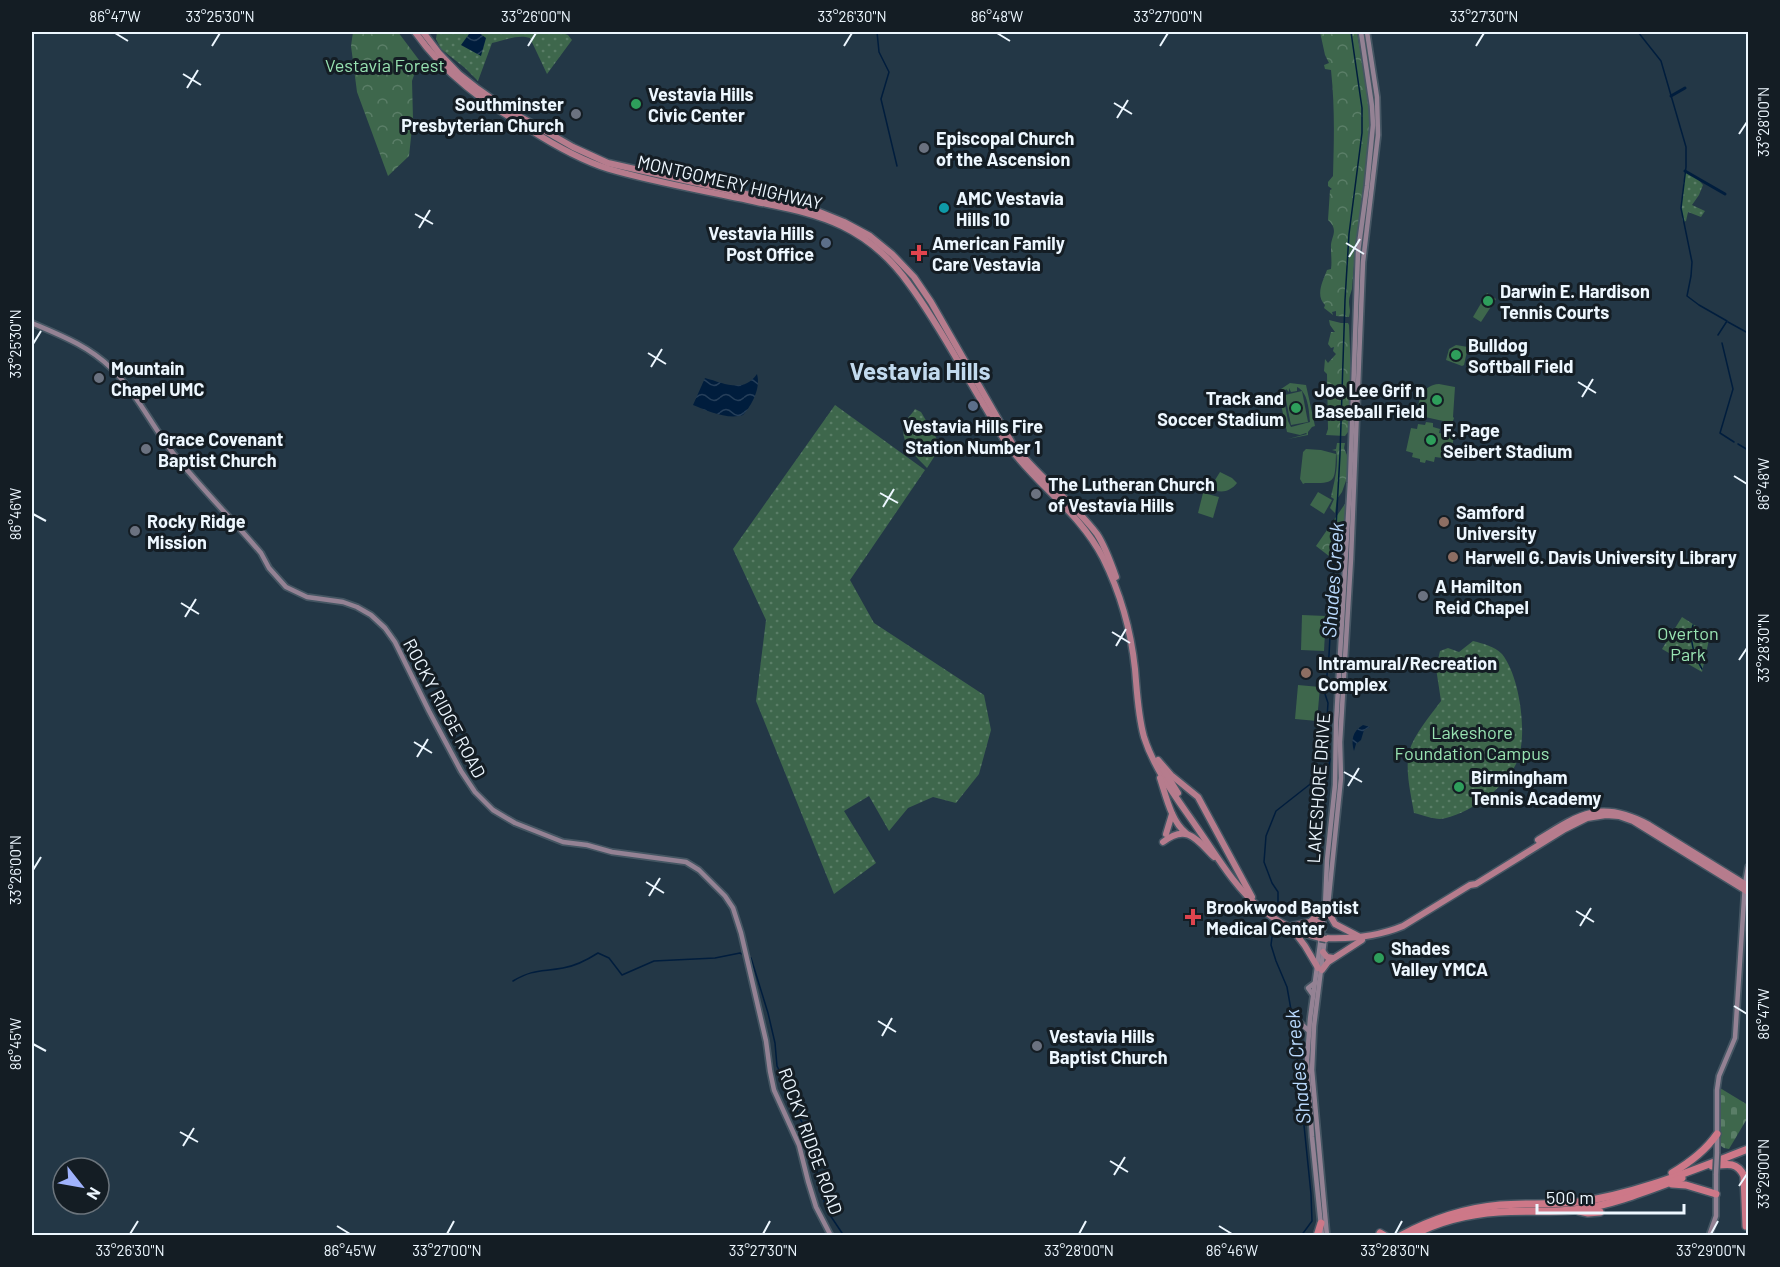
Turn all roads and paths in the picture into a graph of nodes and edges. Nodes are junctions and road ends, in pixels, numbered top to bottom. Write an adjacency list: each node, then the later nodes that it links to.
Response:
1 (415, 32): 6 (main road, MONTGOMERY HIGHWAY)
2 (423, 32): 6 (main road, MONTGOMERY HIGHWAY)
3 (1361, 32): 5 (main road, LAKESHORE DRIVE)
4 (1367, 32): 5 (main road, LAKESHORE DRIVE)
5 (1374, 97): 27 (main road, LAKESHORE DRIVE)
6 (527, 124): 7 (main road, MONTGOMERY HIGHWAY); 8 (main road, MONTGOMERY HIGHWAY)
7 (579, 150): 8 (main road); 9 (main road, MONTGOMERY HIGHWAY)
8 (569, 152): 9 (main road, MONTGOMERY HIGHWAY)
9 (679, 182): 10 (main road, MONTGOMERY HIGHWAY); 15 (main road, MONTGOMERY HIGHWAY)
10 (812, 214): 11 (main road); 13 (main road, MONTGOMERY HIGHWAY)
11 (819, 224)
12 (32, 323): 56 (main road, ROCKY RIDGE ROAD)
13 (1058, 499): 14 (main road); 15 (main road, MONTGOMERY HIGHWAY)
14 (1050, 502)
15 (1157, 763): 16 (main road); 21 (main road, MONTGOMERY HIGHWAY); 25 (main road, MONTGOMERY HIGHWAY); 25 (main road)
16 (1172, 813): 17 (main road); 18 (main road)
17 (1166, 834)
18 (1187, 834): 19 (main road); 21 (main road)
19 (1163, 842)
20 (1749, 867): 23 (main road)
21 (1229, 873): 26 (main road, MONTGOMERY HIGHWAY)
22 (1459, 885): 24 (main road)
23 (1747, 889): 24 (main road, MONTGOMERY HIGHWAY); 44 (main road)
24 (1454, 896): 34 (main road, MONTGOMERY HIGHWAY)
25 (1252, 898): 26 (main road, MONTGOMERY HIGHWAY)
26 (1263, 909): 30 (main road, MONTGOMERY HIGHWAY)
27 (1326, 909): 28 (main road); 29 (main road); 33 (main road, LAKESHORE DRIVE)
28 (1312, 921): 30 (main road); 32 (main road); 33 (main road)
29 (1335, 924): 31 (main road); 33 (main road)
30 (1289, 926): 32 (main road, MONTGOMERY HIGHWAY); 36 (main road)
31 (1346, 931): 34 (main road); 35 (main road)
32 (1310, 935): 33 (main road, MONTGOMERY HIGHWAY); 36 (main road)
33 (1323, 935): 35 (main road, MONTGOMERY HIGHWAY); 35 (main road, MONTGOMERY HIGHWAY); 38 (main road); 38 (main road)
34 (1364, 938): 35 (main road, MONTGOMERY HIGHWAY); 37 (main road)
35 (1344, 940): 37 (main road)
36 (1305, 946): 39 (main road)
37 (1345, 951): 40 (main road)
38 (1322, 953): 39 (main road); 40 (main road); 41 (main road)
39 (1310, 954): 41 (main road)
40 (1334, 958): 41 (main road)
41 (1320, 969): 42 (main road); 59 (main road)
42 (1311, 1010): 43 (main road); 43 (main road)
43 (1309, 1031): 55 (main road)
44 (1717, 1134): 45 (highway)
45 (1715, 1147): 47 (main road, bridge); 48 (highway)
46 (1748, 1152): 47 (highway); 48 (highway)
47 (1714, 1170): 49 (highway); 50 (main road); 52 (highway)
48 (1650, 1184): 51 (highway)
49 (1660, 1186): 50 (highway); 51 (highway)
50 (1716, 1194): 62 (main road)
51 (1607, 1200): 53 (highway); 60 (highway)
52 (1749, 1204)
53 (1573, 1210): 54 (highway); 61 (highway)
54 (1600, 1212)
55 (1321, 1223): 57 (highway); 58 (main road)
56 (831, 1236)
57 (1317, 1236)
58 (1322, 1236)
59 (1327, 1236)
60 (1400, 1236)
61 (1411, 1236)
62 (1709, 1236)

